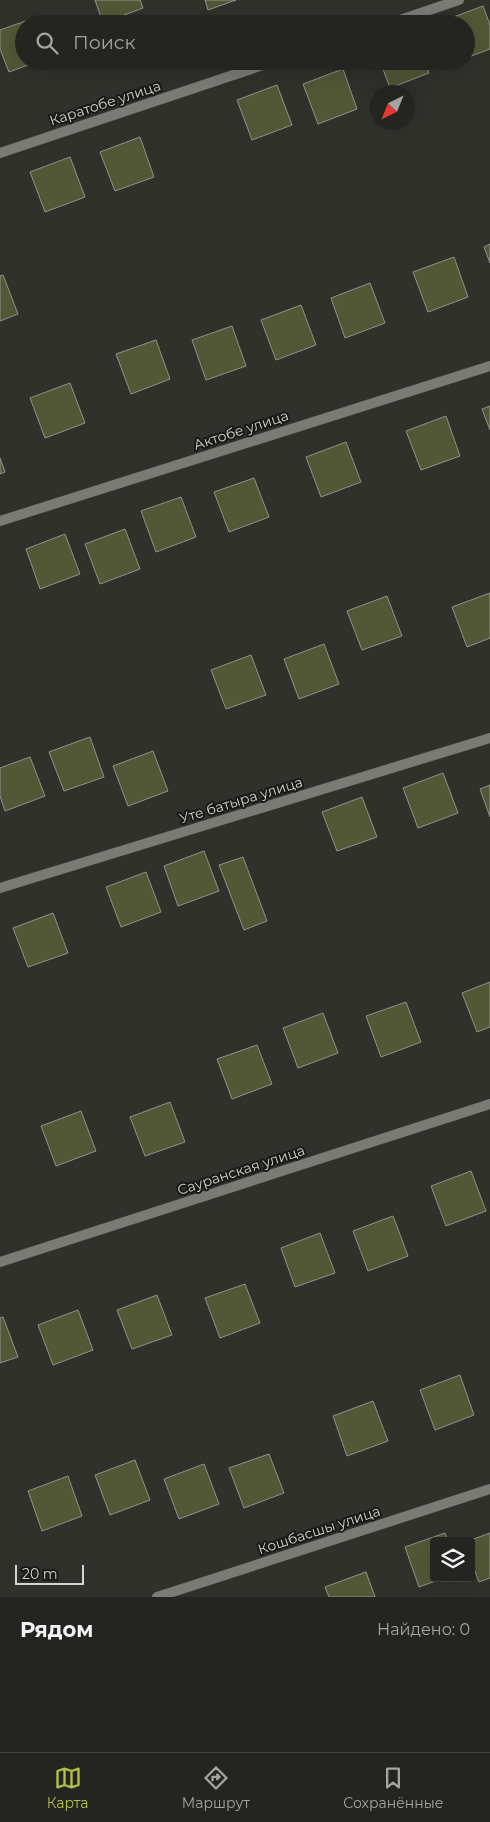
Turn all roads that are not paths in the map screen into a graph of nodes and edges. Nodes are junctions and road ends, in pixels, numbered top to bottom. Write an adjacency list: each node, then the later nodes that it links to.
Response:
1 (460, 0): 2 (street)
2 (415, 15)
3 (248, 70): 4 (street, Каратобе улица)
4 (0, 153)
5 (490, 366): 6 (street, Актобе улица)
6 (0, 520)
7 (490, 738): 8 (street, Уте батыра улица)
8 (0, 888)
9 (490, 1104): 10 (street, Сауранская улица)
10 (0, 1262)
11 (490, 1488): 12 (street, Кошбасшы улица)
12 (157, 1597)

